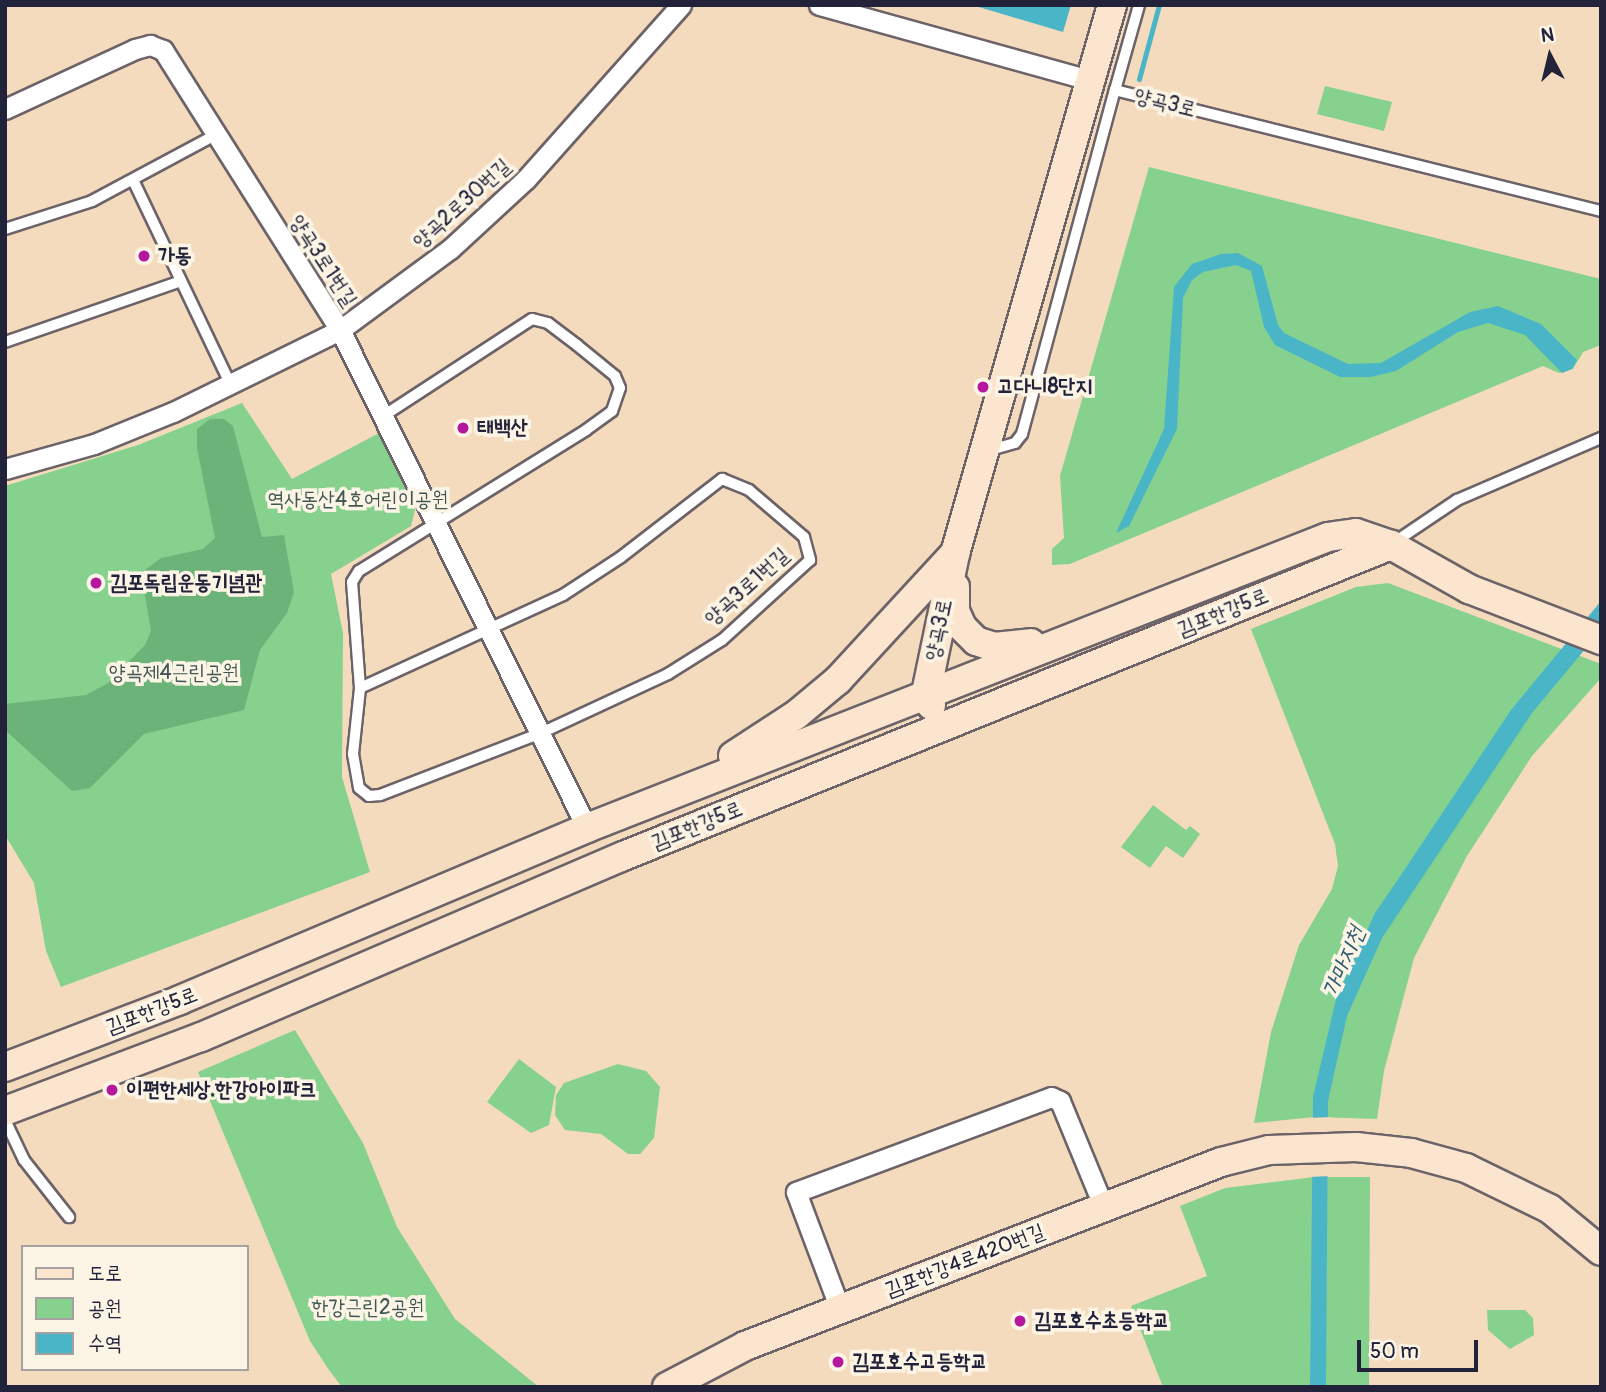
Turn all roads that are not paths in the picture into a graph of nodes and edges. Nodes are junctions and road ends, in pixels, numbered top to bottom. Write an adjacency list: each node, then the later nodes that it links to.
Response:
1 (681, 5): 13 (street, 양곡2로30번길)
2 (819, 5): 5 (street)
3 (1112, 5): 5 (street, 양곡3로)
4 (1139, 5): 6 (lane)
5 (1089, 80): 18 (street, 양곡3로)
6 (1115, 90): 10 (lane, 양곡3로); 18 (lane, 양곡3로)
7 (5, 109): 8 (street, 양곡3로1번길)
8 (215, 135): 9 (lane); 13 (street, 양곡3로1번길)
9 (134, 182): 11 (lane); 12 (lane)
10 (1601, 211)
11 (5, 229)
12 (181, 281): 14 (lane); 15 (lane)
13 (340, 330): 15 (street, 양곡2로30번길); 16 (street, 양곡3로1번길)
14 (5, 342)
15 (231, 386): 19 (street, 양곡2로30번길)
16 (383, 416): 20 (street, 양곡3로1번길); 20 (lane, 양곡3로1번길)
17 (1601, 438): 21 (lane, 김포한강5로)
18 (987, 451): 22 (street, 양곡3로)
19 (5, 469)
20 (438, 523): 23 (street, 양곡3로1번길); 26 (lane, 양곡3로1번길)
21 (1391, 545): 24 (street, 김포한강5로); 25 (street); 28 (street, 김포한강5로)
22 (956, 551): 24 (street); 27 (street, 양곡3로); 30 (street)
23 (492, 629): 26 (lane, 양곡3로1번길); 29 (street, 양곡3로1번길); 29 (lane, 양곡3로1번길)
24 (1078, 635): 27 (street, 김포한강5로)
25 (1601, 640)
26 (360, 688): 29 (lane, 양곡3로1번길)
27 (926, 693): 28 (street); 30 (street, 김포한강5로)
28 (939, 727): 33 (street, 김포한강5로)
29 (541, 733): 31 (street, 양곡3로1번길)
30 (680, 790): 31 (street, 김포한강5로)
31 (587, 828): 32 (street, 김포한강5로)
32 (5, 1067)
33 (5, 1111)
34 (5, 1120): 36 (lane)
35 (1104, 1208): 37 (street, 김포한강4로420번길); 38 (street, 김포한강4로420번길); 38 (street)
36 (69, 1217)
37 (1601, 1251)
38 (840, 1309): 39 (street, 김포한강4로420번길)
39 (667, 1387)

